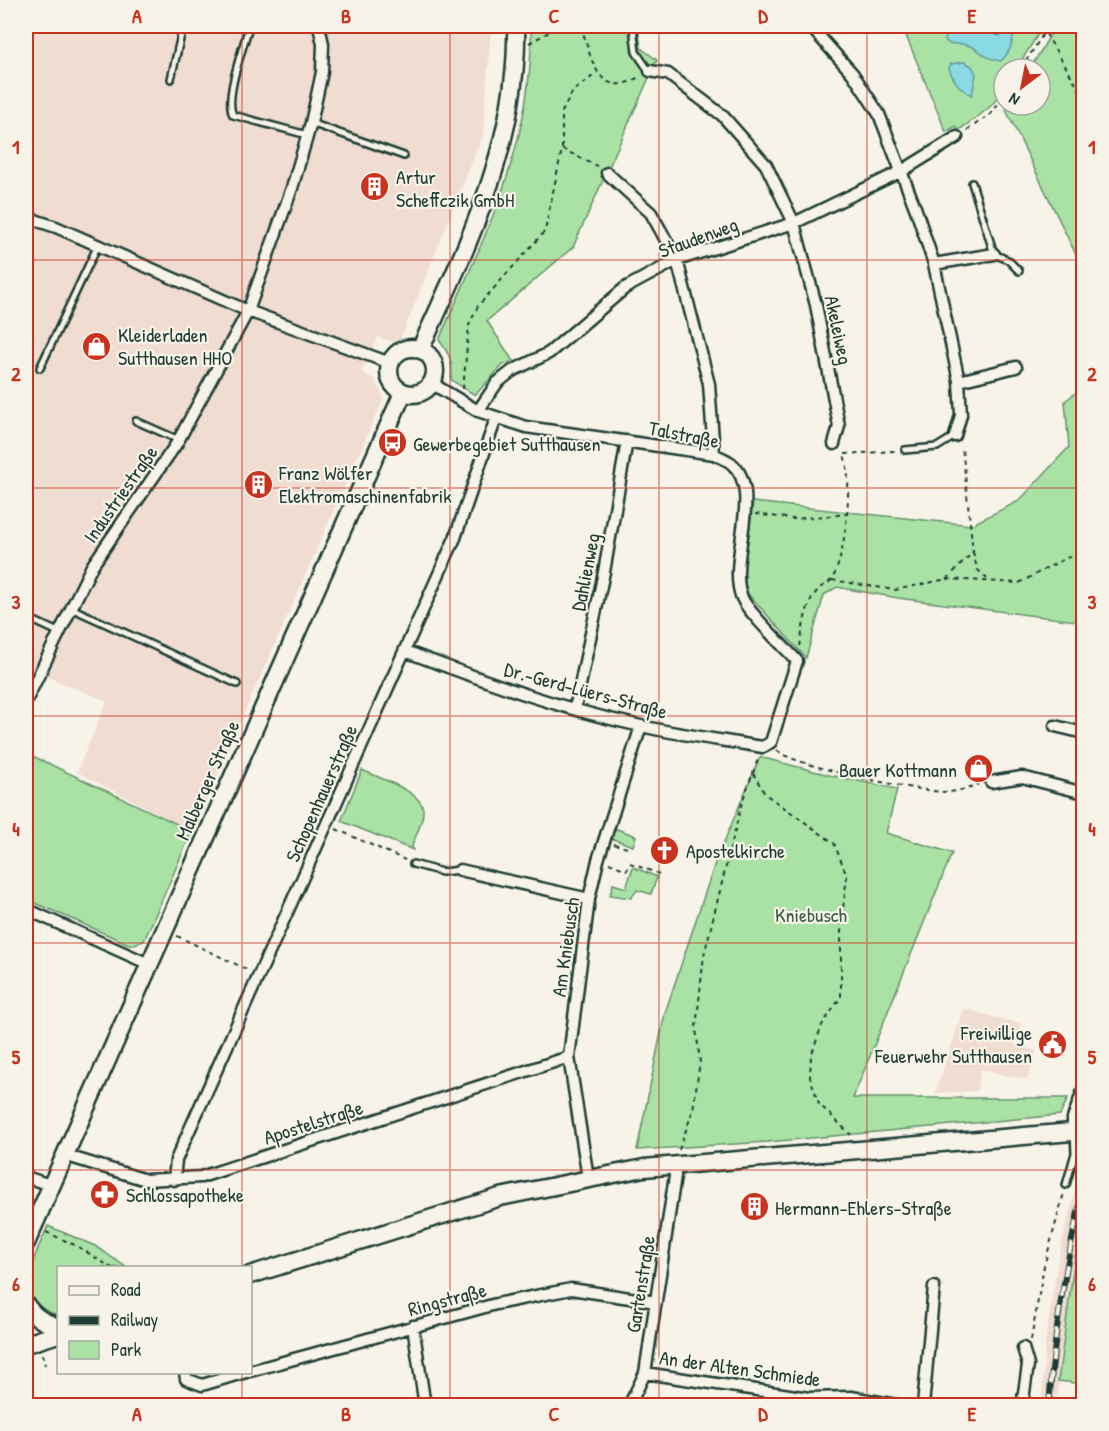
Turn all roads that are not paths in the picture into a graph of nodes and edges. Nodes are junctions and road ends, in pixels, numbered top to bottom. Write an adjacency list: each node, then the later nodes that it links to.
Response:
1 (183, 26): 8 (lane)
2 (249, 26): 10 (lane)
3 (319, 26): 9 (street, Industriestraße)
4 (516, 26): 24 (street)
5 (633, 26): 7 (lane)
6 (810, 26): 13 (street)
7 (650, 71): 17 (street, Akeleiweg)
8 (171, 79)
9 (311, 123): 10 (street, Industriestraße); 12 (lane)
10 (308, 135): 23 (street, Industriestraße)
11 (957, 137): 13 (street, Staudenweg)
12 (404, 156)
13 (902, 171): 17 (street, Staudenweg); 21 (street)
14 (607, 173): 20 (street)
15 (972, 183): 19 (lane)
16 (26, 217): 18 (street)
17 (794, 223): 20 (street, Staudenweg); 37 (street, Akeleiweg)
18 (98, 245): 23 (street); 27 (lane)
19 (994, 254): 21 (street); 22 (lane)
20 (677, 260): 31 (street, Staudenweg); 39 (street)
21 (934, 264): 28 (street)
22 (1019, 271)
23 (248, 311): 25 (street); 35 (street, Industriestraße)
24 (420, 350): 25 (street); 29 (street)
25 (390, 363): 30 (street)
26 (1016, 367): 28 (street)
27 (40, 368)
28 (959, 381): 34 (street)
29 (431, 383): 30 (street); 31 (street, Talstraße)
30 (403, 393): 57 (street, Malberger Straße)
31 (478, 411): 32 (street, Talstraße)
32 (496, 418): 36 (street, Talstraße); 43 (street, Schopenhauerstraße)
33 (136, 421): 35 (lane)
34 (955, 436): 38 (lane)
35 (179, 440): 40 (street, Industriestraße)
36 (627, 441): 39 (street, Talstraße); 46 (street, Dahlienweg)
37 (834, 444)
38 (905, 450)
39 (714, 454): 50 (street, Talstraße)
40 (70, 607): 42 (street, Industriestraße); 44 (lane)
41 (26, 617): 42 (lane)
42 (58, 632): 45 (street, Industriestraße)
43 (405, 651): 46 (street, Dr.-Gerd-Lüers-Straße); 65 (street, Schopenhauerstraße)
44 (237, 684)
45 (26, 701)
46 (575, 709): 47 (street, Dr.-Gerd-Lüers-Straße)
47 (641, 726): 50 (street, Dr.-Gerd-Lüers-Straße); 55 (street, Am Kniebusch)
48 (1055, 726): 49 (street)
49 (1083, 734)
50 (767, 745)
51 (991, 782): 52 (street)
52 (1083, 793)
53 (413, 864): 54 (lane)
54 (460, 870): 55 (street)
55 (589, 899): 58 (street, Am Kniebusch)
56 (26, 909): 57 (street)
57 (149, 963): 61 (street, Malberger Straße)
58 (569, 1057): 64 (street, Am Kniebusch); 65 (street, Apostelstraße)
59 (1083, 1088): 60 (street)
60 (1078, 1131): 62 (street); 67 (lane)
61 (64, 1155): 65 (street, Apostelstraße); 66 (street, Malberger Straße)
62 (674, 1164): 64 (street); 71 (street, Gartenstraße)
63 (26, 1177): 66 (street)
64 (588, 1178): 69 (street)
65 (174, 1180)
66 (51, 1185): 68 (street, Malberger Straße)
67 (1066, 1185)
68 (26, 1243)
69 (252, 1274)
70 (934, 1287): 85 (street)
71 (656, 1302): 73 (street, Ringstraße); 79 (street, Gartenstraße)
72 (26, 1305): 74 (street)
73 (413, 1326): 78 (street, Ringstraße); 82 (street)
74 (57, 1327)
75 (57, 1334): 76 (street)
76 (26, 1344)
77 (1023, 1348): 86 (street)
78 (252, 1370)
79 (645, 1373): 83 (street, Gartenstraße); 84 (street, An der Alten Schmiede)
80 (185, 1374): 81 (street)
81 (239, 1374)
82 (425, 1406)
83 (629, 1406)
84 (902, 1406)
85 (923, 1406)
86 (1022, 1406)

